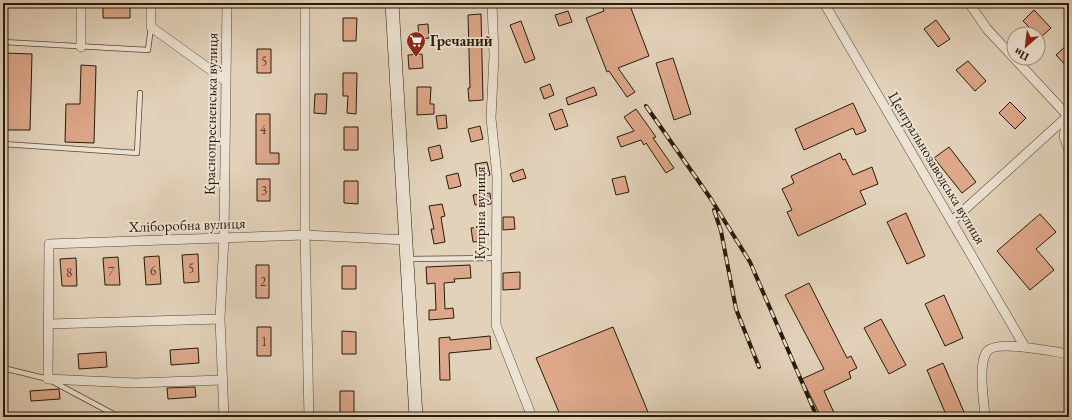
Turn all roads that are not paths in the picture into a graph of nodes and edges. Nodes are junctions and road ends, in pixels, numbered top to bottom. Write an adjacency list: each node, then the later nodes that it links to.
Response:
1 (81, 3): 14 (street)
2 (151, 3): 12 (street)
3 (226, 3): 15 (street, Краснопресненська вулиця)
4 (305, 3): 21 (street)
5 (392, 3): 23 (main road)
6 (534, 3): 10 (lane)
7 (824, 3): 20 (street, Центральнозаводська вулиця)
8 (969, 3): 17 (street)
9 (1065, 3): 11 (street)
10 (492, 4): 25 (street, Купріна вулиця)
11 (1069, 7)
12 (151, 27): 14 (lane); 15 (street)
13 (3, 42): 14 (lane)
14 (81, 47)
15 (226, 81): 22 (street, Краснопресненська вулиця)
16 (140, 93): 18 (lane)
17 (1068, 116): 19 (street); 20 (street)
18 (3, 144)
19 (1069, 151)
20 (952, 221): 28 (street, Центральнозаводська вулиця)
21 (305, 235): 22 (street, Хліборобна вулиця); 23 (street, Хліборобна вулиця); 35 (street)
22 (224, 237): 26 (street, Краснопресненська вулиця); 27 (street, Хліборобна вулиця)
23 (407, 240): 24 (main road)
24 (408, 258): 25 (lane); 36 (main road)
25 (496, 258): 37 (street, Купріна вулиця)
26 (220, 319): 27 (street); 32 (street, Краснопресненська вулиця)
27 (49, 324): 31 (street, Хліборобна вулиця)
28 (1025, 347): 29 (street); 38 (street)
29 (1069, 354)
30 (3, 373): 31 (lane)
31 (48, 379): 32 (street); 33 (lane)
32 (222, 380): 34 (street, Краснопресненська вулиця)
33 (119, 417)
34 (224, 417)
35 (309, 417)
36 (416, 417)
37 (532, 417)
38 (985, 417)

